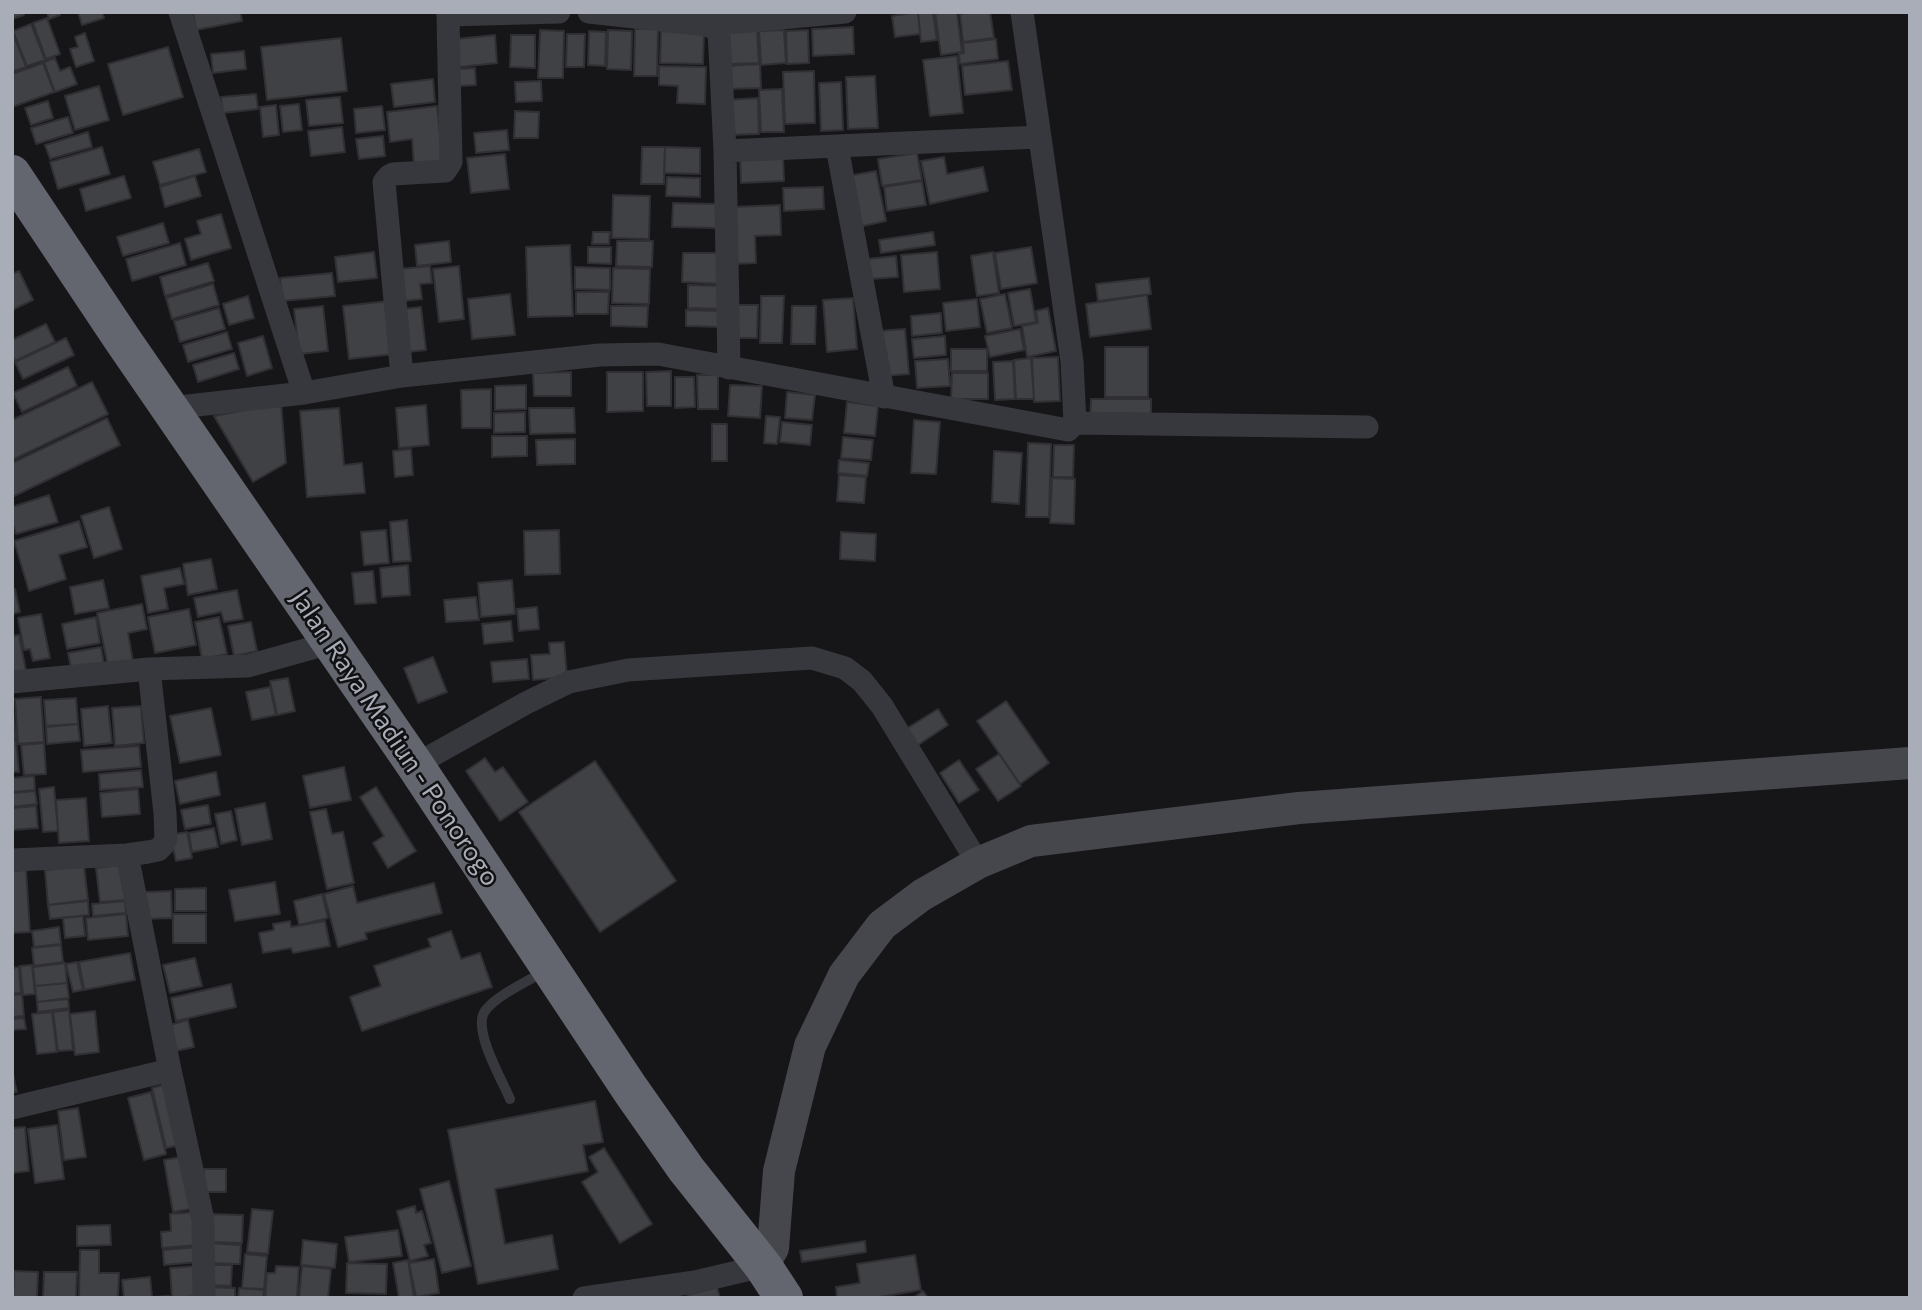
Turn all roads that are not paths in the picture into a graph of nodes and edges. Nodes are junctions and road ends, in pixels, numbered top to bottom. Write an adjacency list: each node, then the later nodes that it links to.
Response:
1 (180, 12): 14 (street)
2 (559, 12): 6 (street)
3 (589, 12): 7 (street)
4 (845, 12): 7 (street)
5 (1022, 12): 8 (street)
6 (448, 14): 13 (street)
7 (707, 26): 10 (street)
8 (1039, 137): 9 (street); 17 (street)
9 (837, 147): 10 (street); 15 (street)
10 (725, 151): 12 (street)
11 (19, 196): 16 (highway, Jalan Raya Madiun - Ponorogo)
12 (729, 368): 13 (street); 15 (street)
13 (402, 376): 14 (street)
14 (304, 393): 16 (street)
15 (884, 397): 17 (street)
16 (170, 408): 19 (highway, Jalan Raya Madiun - Ponorogo)
17 (1075, 423): 18 (street)
18 (1367, 428)
19 (330, 643): 20 (street); 23 (highway, Jalan Raya Madiun - Ponorogo)
20 (149, 669): 21 (street); 24 (street)
21 (12, 682)
22 (1910, 763): 26 (street)
23 (415, 765): 26 (street); 27 (highway, Jalan Raya Madiun - Ponorogo)
24 (127, 855): 25 (street); 28 (street)
25 (12, 860)
26 (978, 863): 31 (street)
27 (551, 968): 29 (lane); 31 (highway, Jalan Raya Madiun - Ponorogo)
28 (170, 1070): 30 (street); 33 (street)
29 (510, 1099)
30 (12, 1108)
31 (763, 1266): 32 (street); 35 (highway, Jalan Raya Madiun - Ponorogo)
32 (668, 1292): 34 (street)
33 (204, 1298)
34 (584, 1298)
35 (784, 1298)

